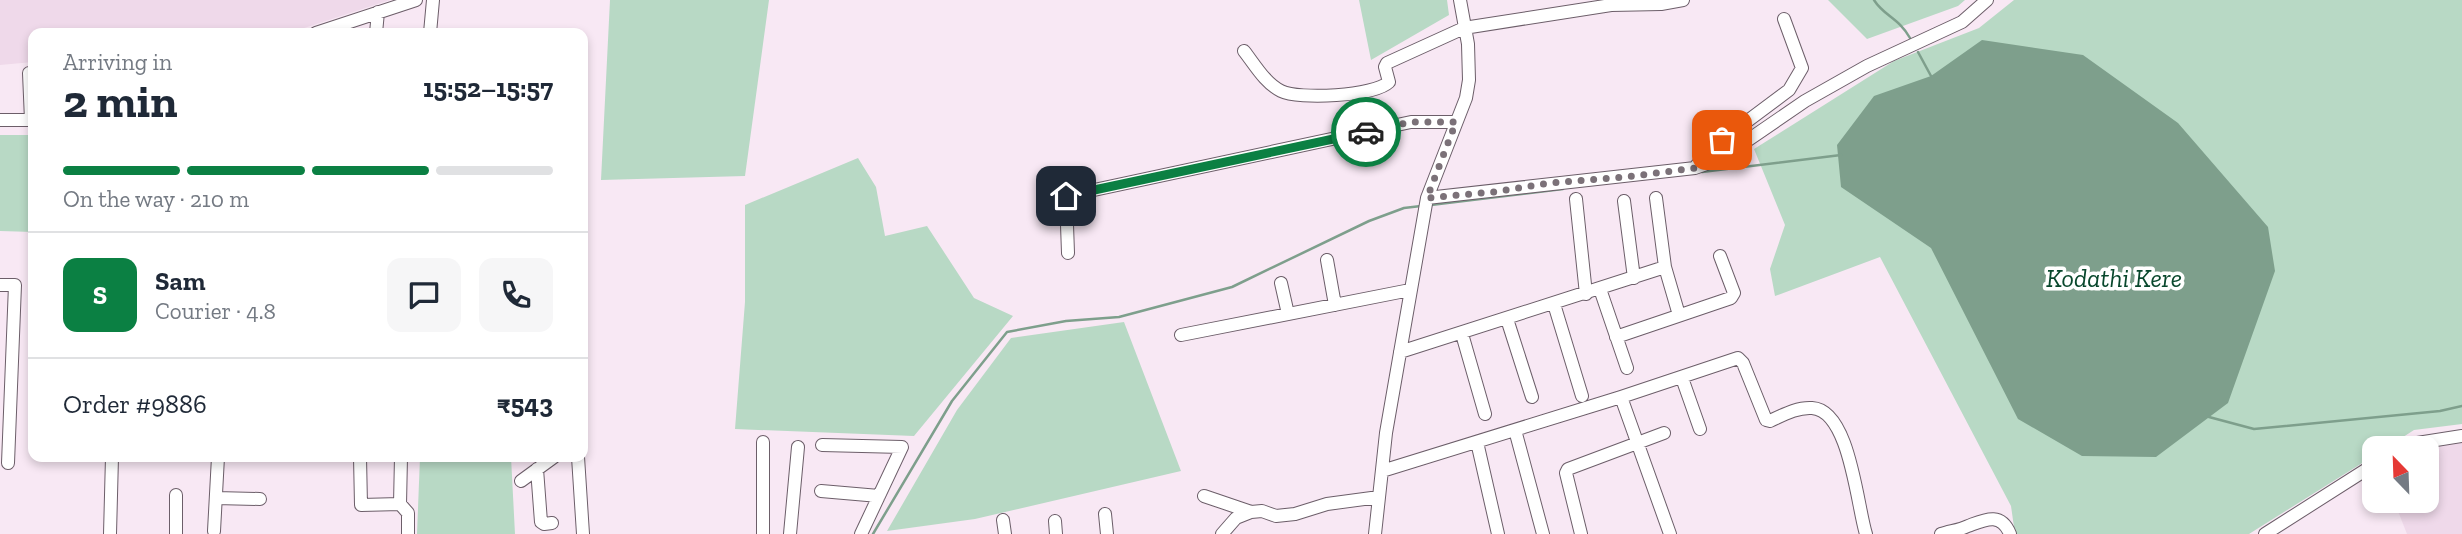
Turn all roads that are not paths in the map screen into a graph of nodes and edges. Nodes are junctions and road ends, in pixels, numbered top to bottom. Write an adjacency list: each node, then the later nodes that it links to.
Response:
1 (416, 0): 6 (street)
2 (433, 0): 10 (street)
3 (1460, 0): 11 (street)
4 (1683, 0): 11 (street)
5 (1987, 0): 16 (street)
6 (378, 12): 8 (street); 9 (street)
7 (1784, 19): 16 (street)
8 (332, 28)
9 (376, 28)
10 (430, 28)
11 (1464, 28): 12 (street); 15 (street)
12 (1244, 51)
13 (0, 120): 14 (street)
14 (28, 120)
15 (1456, 122): 17 (street); 21 (street)
16 (1695, 168): 17 (street)
17 (1427, 198): 29 (street)
18 (1656, 198): 24 (street)
19 (1576, 199): 30 (street)
20 (1624, 201): 25 (street)
21 (1068, 253)
22 (1720, 256): 34 (street)
23 (1327, 260): 32 (street)
24 (1665, 267): 25 (street); 34 (street)
25 (1634, 278): 28 (street)
26 (1281, 283): 33 (street)
27 (0, 285): 62 (street)
28 (1600, 289): 30 (street); 38 (street)
29 (1410, 290): 32 (street); 39 (street)
30 (1586, 294): 31 (street)
31 (1554, 304): 35 (street); 42 (street)
32 (1335, 305): 33 (street)
33 (1288, 314): 37 (street)
34 (1679, 315): 38 (street)
35 (1507, 319): 36 (street); 43 (street)
36 (1462, 334): 39 (street); 45 (street)
37 (1181, 335)
38 (1616, 337): 40 (street)
39 (1400, 352): 64 (street)
40 (1627, 368)
41 (1682, 378): 44 (street); 46 (street); 95 (street)
42 (1582, 396)
43 (1532, 397)
44 (1621, 397): 47 (street); 53 (street)
45 (1485, 414)
46 (1700, 429)
47 (1515, 430): 52 (street); 92 (street)
48 (1664, 433): 53 (street)
49 (2462, 436): 50 (street)
50 (2440, 439)
51 (763, 442): 84 (street)
52 (1477, 442): 64 (street); 91 (street)
53 (1637, 443): 93 (street); 94 (street)
54 (822, 445): 69 (street)
55 (799, 447): 85 (street)
56 (112, 462): 80 (street)
57 (218, 462): 72 (street)
58 (360, 462): 74 (street)
59 (401, 462): 74 (street)
60 (547, 462): 63 (street)
61 (578, 462): 83 (street)
62 (8, 463)
63 (537, 470): 66 (street); 78 (street)
64 (1382, 471): 71 (street)
65 (2362, 472): 98 (street)
66 (521, 481)
67 (821, 491): 69 (street)
68 (176, 495): 81 (street)
69 (879, 496): 86 (street)
70 (1204, 496): 75 (street)
71 (1379, 497): 75 (street); 90 (street)
72 (216, 498): 73 (street); 79 (street)
73 (260, 499)
74 (400, 504): 82 (street)
75 (1251, 512): 89 (street)
76 (1105, 514): 88 (street)
77 (1003, 520): 87 (street)
78 (552, 523)
79 (214, 531)
80 (110, 534)
81 (176, 534)
82 (408, 534)
83 (583, 534)
84 (763, 534)
85 (790, 534)
86 (861, 534)
87 (1005, 534)
88 (1107, 534)
89 (1222, 534)
90 (1375, 534)
91 (1498, 534)
92 (1543, 534)
93 (1581, 534)
94 (1670, 534)
95 (1866, 534)
96 (1941, 534): 97 (street)
97 (2010, 534)
98 (2264, 534)

